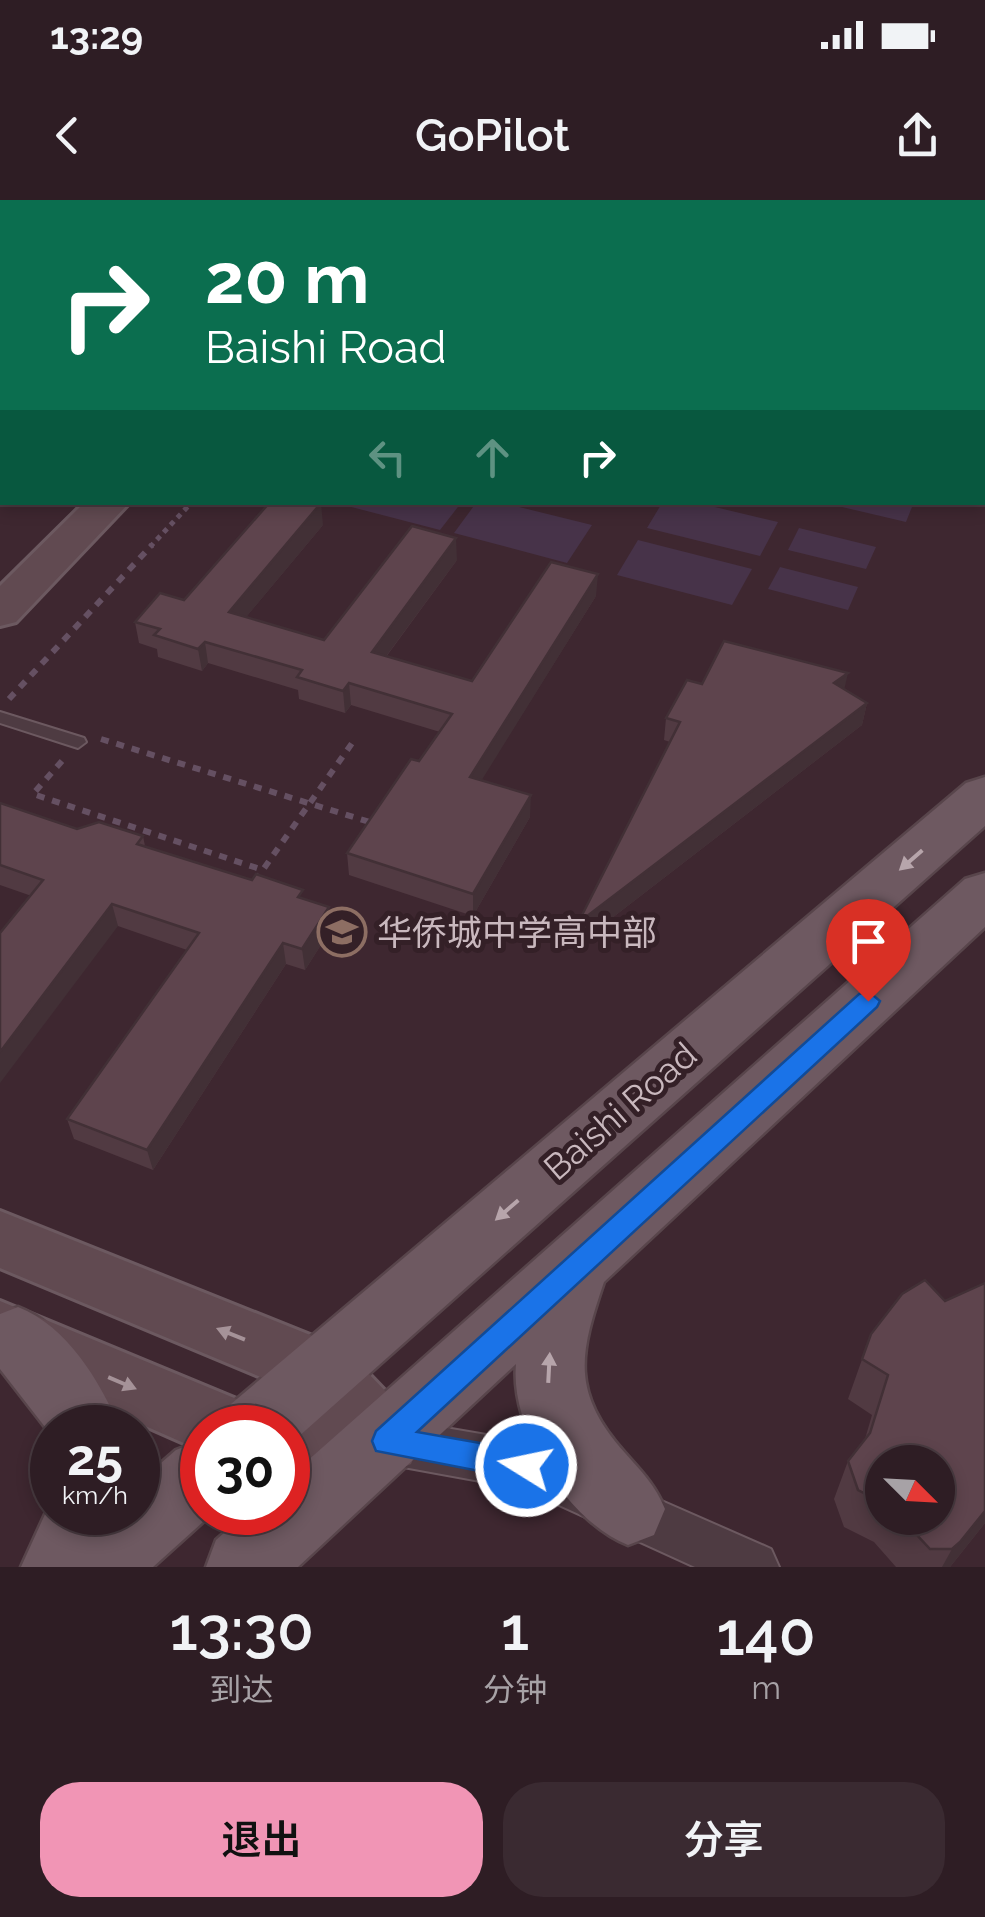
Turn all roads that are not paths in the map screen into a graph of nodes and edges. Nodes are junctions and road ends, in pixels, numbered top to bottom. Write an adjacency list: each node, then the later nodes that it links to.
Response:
1 (106, 505): 2 (street)
2 (0, 612)
3 (0, 717): 4 (lane)
4 (78, 742)
5 (985, 796): 10 (main road, Baishi Road, one-way to 10)
6 (985, 894): 8 (main road)
7 (0, 1239): 10 (street, one-way to 7)
8 (576, 1268): 15 (main road); 17 (main road, one-way to 8)
9 (9, 1335): 11 (main road); 13 (street, one-way to 13)
10 (322, 1371): 12 (main road, Baishi Road); 15 (street)
11 (73, 1405)
12 (283, 1405)
13 (180, 1408)
14 (310, 1438): 15 (street)
15 (386, 1441): 17 (street); 21 (main road)
16 (180, 1494): 20 (main road)
17 (628, 1509): 22 (street)
18 (74, 1535): 19 (main road)
19 (58, 1567)
20 (97, 1567)
21 (243, 1567)
22 (752, 1567)

